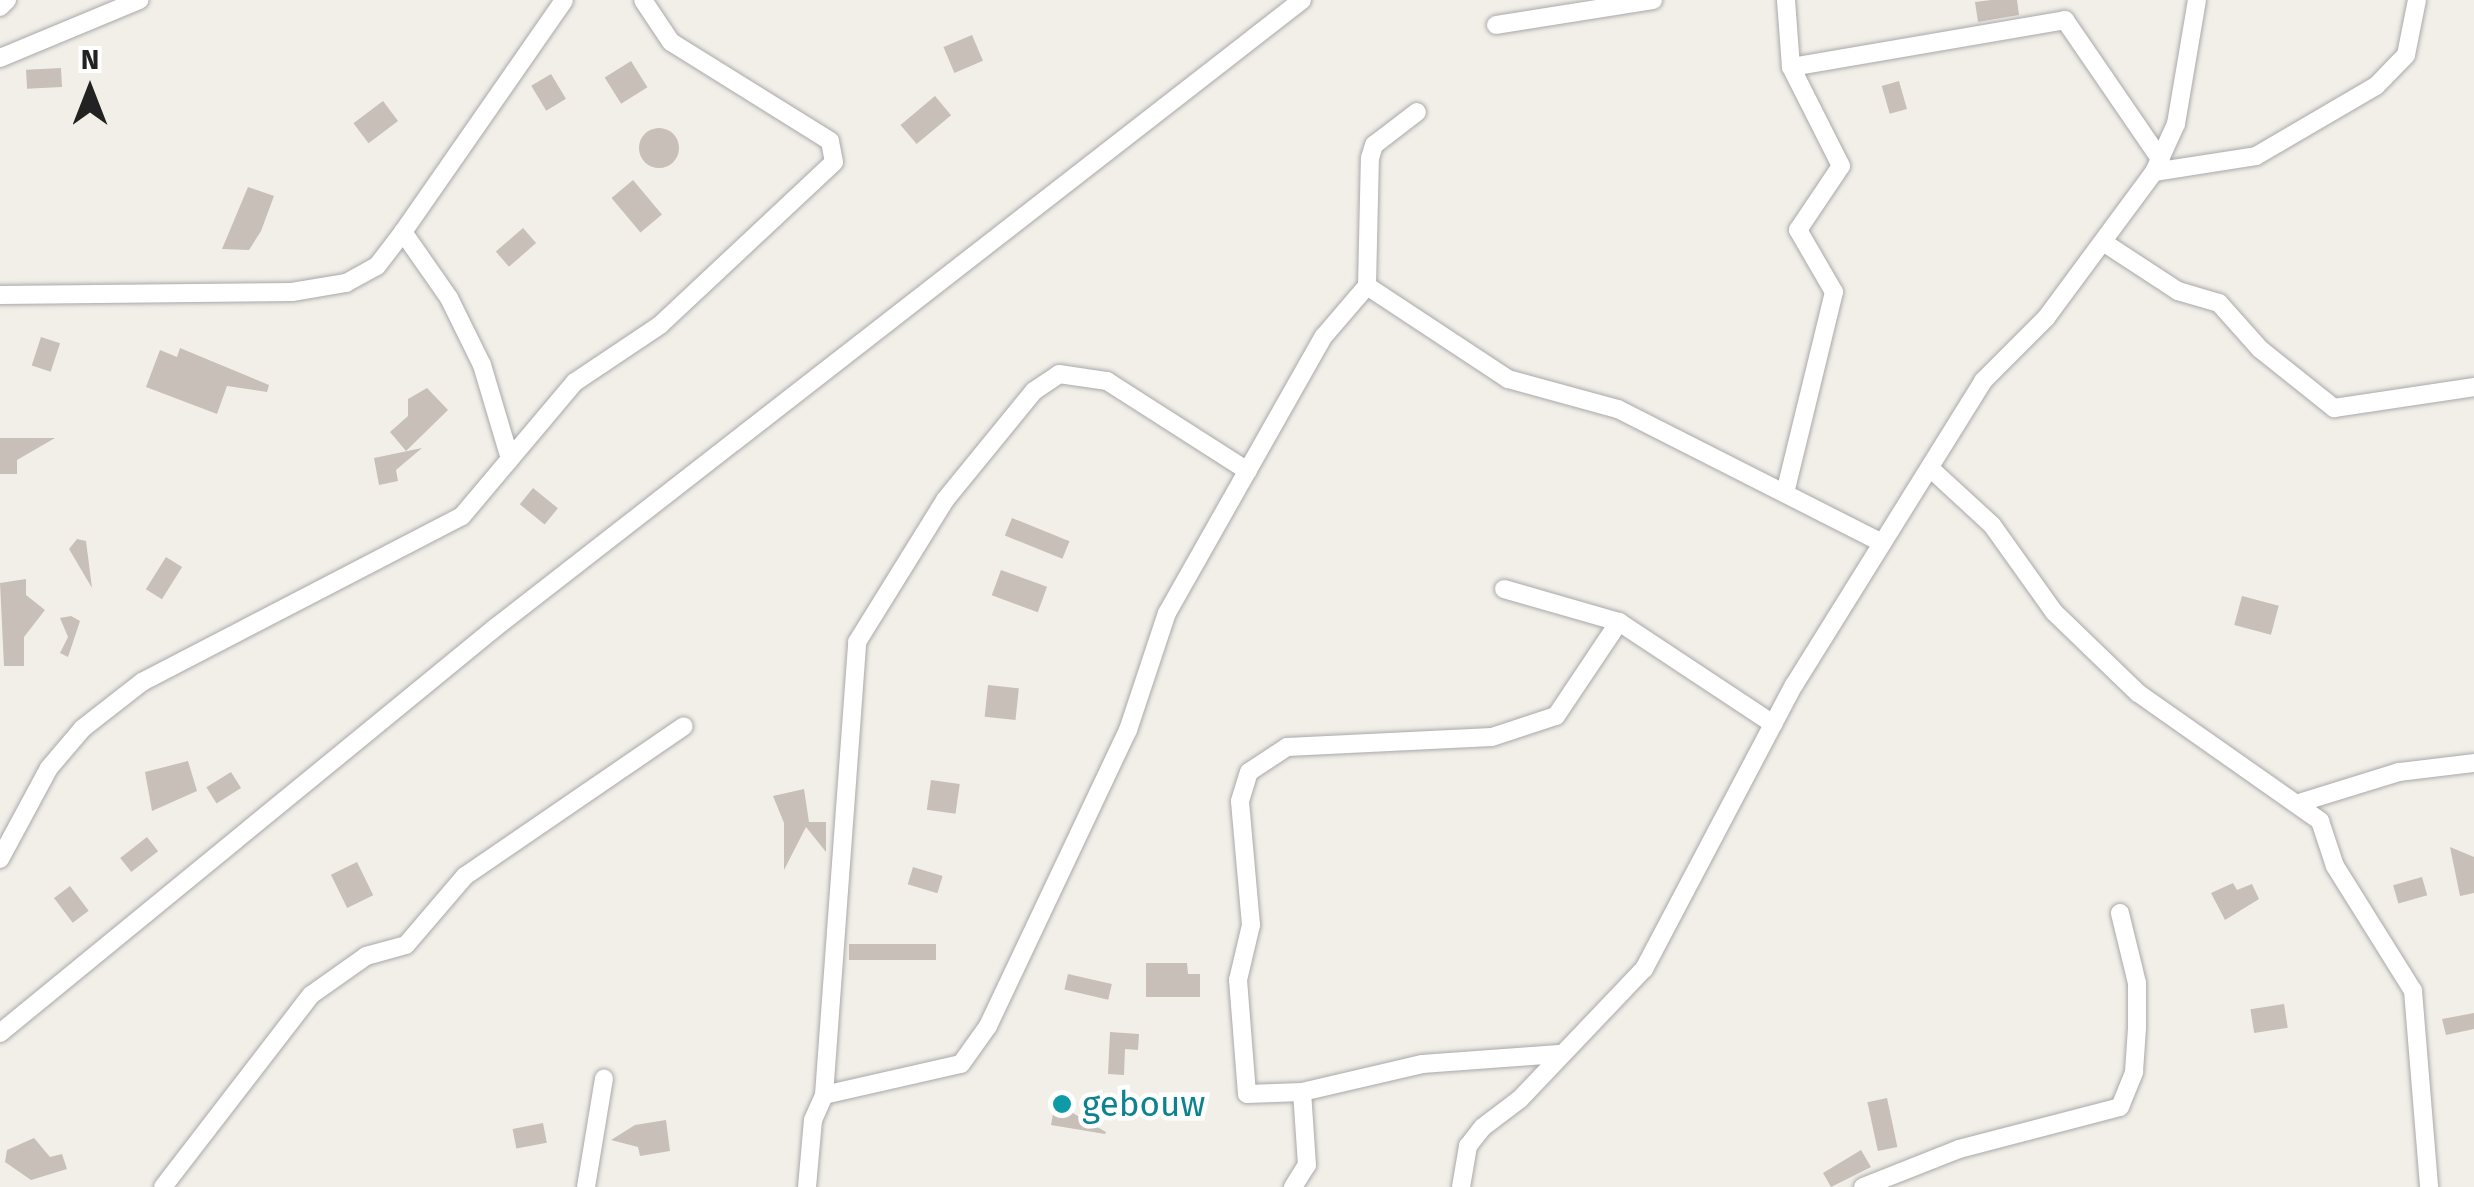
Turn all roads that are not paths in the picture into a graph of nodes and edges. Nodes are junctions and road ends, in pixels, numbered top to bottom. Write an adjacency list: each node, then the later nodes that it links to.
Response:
1 (7, 0): 10 (street)
2 (139, 0): 12 (street)
3 (564, 0): 16 (street)
4 (643, 0): 21 (street)
5 (1302, 0): 34 (street)
6 (1654, 0): 11 (street)
7 (1786, 0): 13 (street)
8 (2196, 0): 15 (street)
9 (2417, 0): 15 (street)
10 (0, 7)
11 (1496, 25)
12 (0, 58)
13 (1792, 67): 15 (street); 24 (street)
14 (1417, 112): 18 (street)
15 (2157, 166): 17 (street)
16 (403, 232): 19 (street); 21 (street)
17 (2104, 242): 20 (street); 22 (street)
18 (1367, 286): 23 (street); 24 (street)
19 (0, 294)
20 (2474, 387)
21 (510, 458): 32 (street)
22 (1930, 468): 25 (street); 31 (street)
23 (1248, 471): 38 (street); 38 (street)
24 (1785, 493): 25 (street)
25 (1880, 542): 28 (street)
26 (1504, 589): 27 (street)
27 (1619, 622): 28 (street); 37 (street)
28 (1773, 724): 35 (street)
29 (684, 726): 39 (street)
30 (2474, 764): 31 (street)
31 (2302, 802): 45 (street)
32 (0, 859)
33 (2120, 913): 44 (street)
34 (0, 1032)
35 (1559, 1054): 37 (street); 43 (street)
36 (604, 1078): 40 (street)
37 (1302, 1092): 42 (street)
38 (824, 1095): 41 (street)
39 (163, 1187)
40 (586, 1187)
41 (807, 1187)
42 (1293, 1187)
43 (1461, 1187)
44 (1863, 1187)
45 (2429, 1187)

